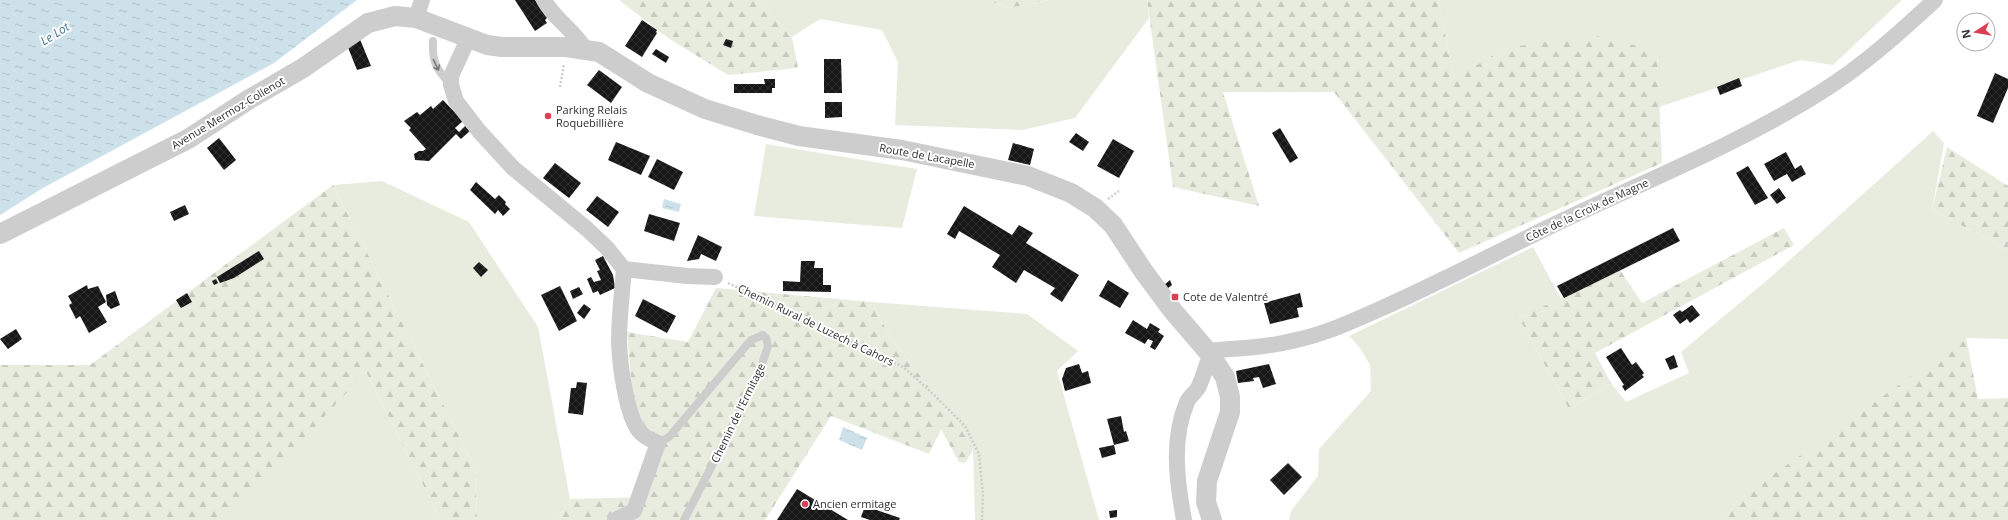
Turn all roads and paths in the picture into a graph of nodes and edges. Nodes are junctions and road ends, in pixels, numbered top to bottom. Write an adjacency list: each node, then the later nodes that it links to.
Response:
1 (544, 0): 6 (street)
2 (1935, 0): 15 (street, Côte de la Croix de Magne)
3 (419, 9): 4 (street, Route de Lacapelle); 12 (street, Avenue Mermoz-Collenot)
4 (468, 39): 6 (street, Route de Lacapelle); 8 (street)
5 (433, 41): 8 (lane, one-way to 8)
6 (585, 49): 15 (street, Route de Lacapelle)
7 (565, 56): 9 (path)
8 (451, 86): 13 (street)
9 (560, 87)
10 (1119, 191): 11 (path)
11 (1106, 201)
12 (0, 234)
13 (624, 269): 14 (street); 18 (street)
14 (715, 277): 21 (path, Chemin Rural de Luzech à Cahors)
15 (1209, 355): 16 (street, Route de Lacapelle); 17 (street)
16 (1225, 377): 17 (street); 23 (street)
17 (1198, 388): 22 (street)
18 (658, 443): 19 (street); 20 (lane, Chemin de l'Ermitage)
19 (614, 520)
20 (684, 520)
21 (982, 520)
22 (1184, 520)
23 (1212, 520)

